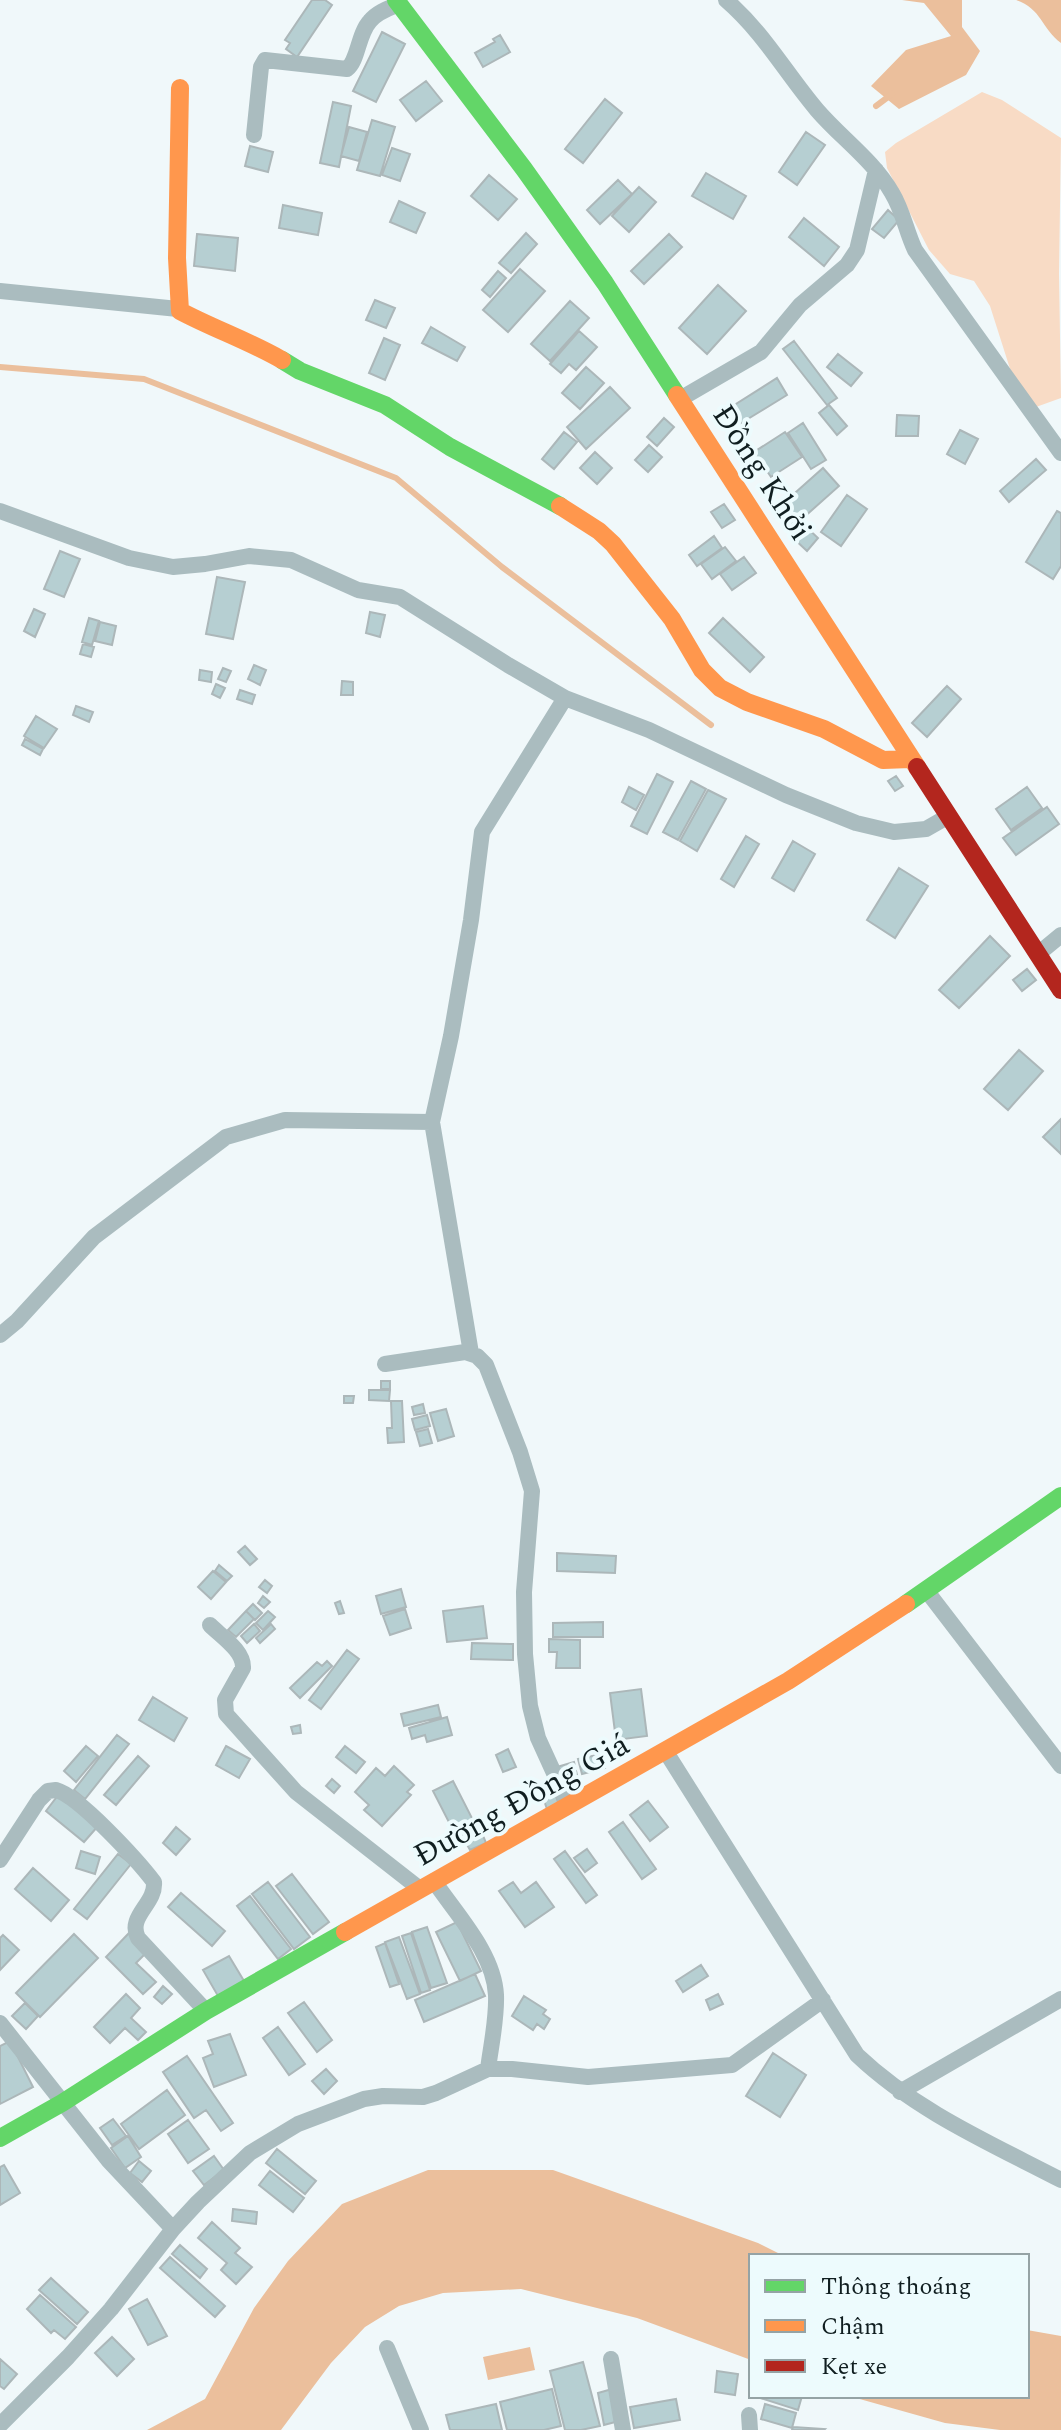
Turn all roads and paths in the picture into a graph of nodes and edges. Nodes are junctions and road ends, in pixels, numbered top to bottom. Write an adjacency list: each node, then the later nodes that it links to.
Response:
1 (726, 0): 5 (street)
2 (398, 2): 4 (street); 8 (street, Đồng Khởi)
3 (180, 88): 7 (street)
4 (254, 135)
5 (876, 170): 8 (street); 9 (street)
6 (0, 291): 7 (street)
7 (178, 309): 12 (street)
8 (680, 399): 12 (street, Đồng Khởi)
9 (1061, 453)
10 (0, 511): 11 (street)
11 (565, 698): 13 (street); 17 (street)
12 (910, 759): 13 (street, Đồng Khởi)
13 (947, 817): 15 (street, Đồng Khởi)
14 (1061, 935): 15 (street)
15 (1038, 954): 16 (street, Đồng Khởi)
16 (1061, 990)
17 (432, 1122): 18 (street); 19 (street)
18 (0, 1335)
19 (471, 1353): 20 (street); 26 (street)
20 (385, 1364)
21 (1061, 1496): 22 (street, Đường Đồng Giá)
22 (926, 1590): 24 (street, Đường Đồng Giá); 25 (street)
23 (210, 1625): 28 (street)
24 (666, 1752): 26 (street, Đường Đồng Giá); 30 (street)
25 (1061, 1766)
26 (569, 1806): 28 (street, Đường Đồng Giá)
27 (0, 1860): 31 (street)
28 (427, 1885): 31 (street, Đường Đồng Giá); 33 (street)
29 (1061, 1999): 34 (street)
30 (823, 2000): 33 (street); 34 (street)
31 (206, 2011): 35 (street, Đường Đồng Giá)
32 (0, 2023): 35 (street)
33 (488, 2069): 38 (street)
34 (900, 2092): 37 (street)
35 (62, 2103): 36 (street, Đường Đồng Giá); 38 (street)
36 (0, 2138)
37 (1061, 2180)
38 (173, 2229): 41 (street)
39 (387, 2348): 42 (street)
40 (611, 2359): 43 (street)
41 (0, 2425)
42 (421, 2430)
43 (623, 2430)

